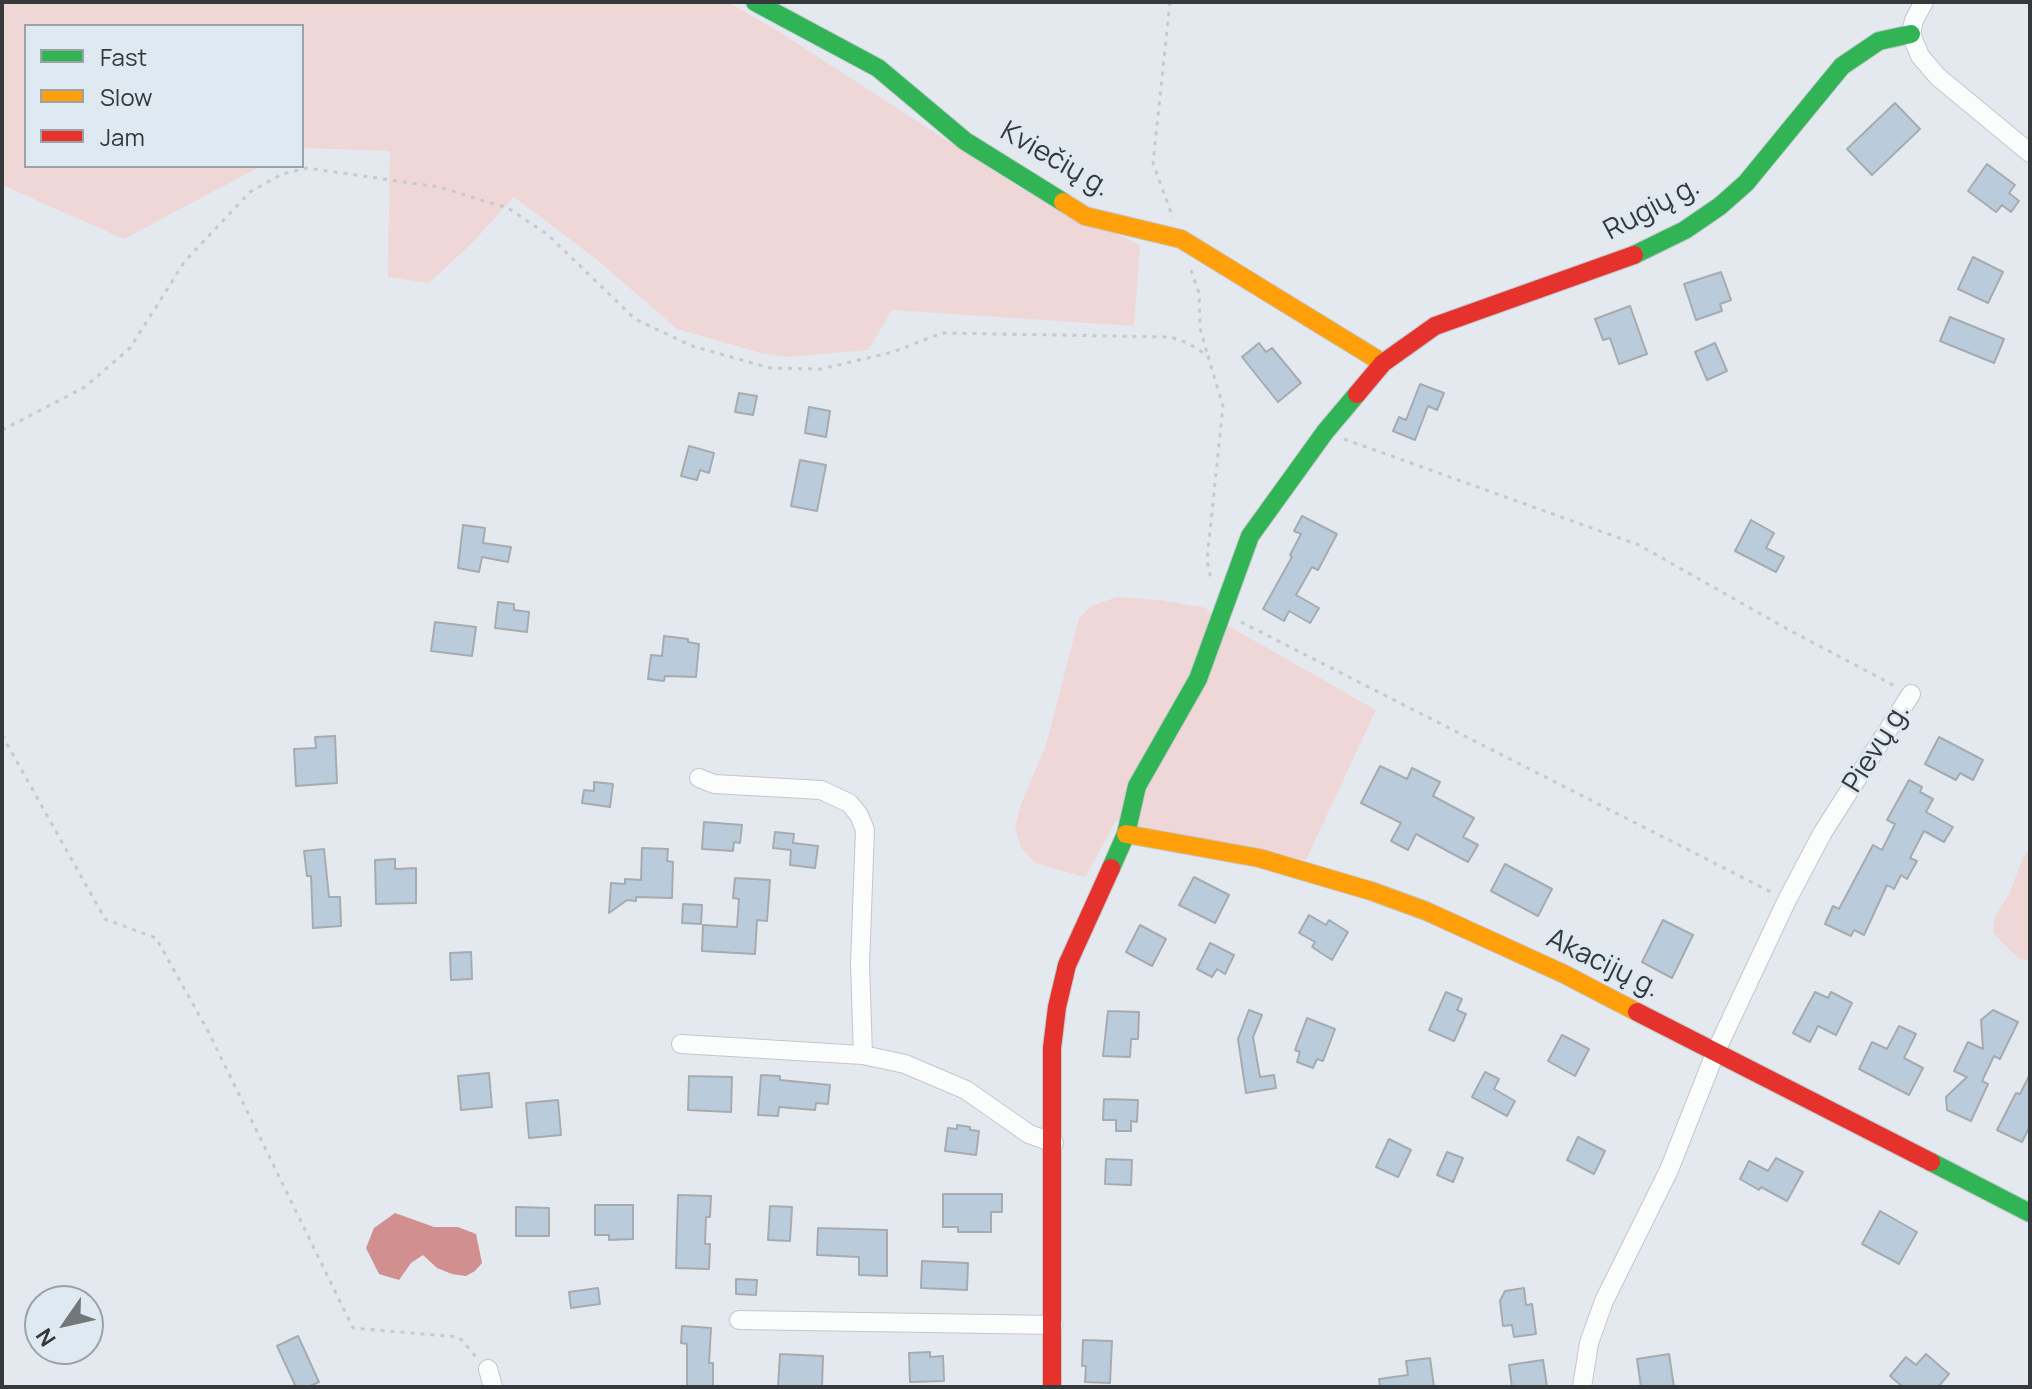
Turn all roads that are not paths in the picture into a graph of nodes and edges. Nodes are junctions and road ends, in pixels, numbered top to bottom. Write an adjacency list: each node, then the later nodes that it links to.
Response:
1 (755, 2): 5 (street, Kviečių g.)
2 (1924, 2): 3 (street)
3 (1911, 34): 4 (street); 5 (street, Rugių g.)
4 (2030, 153)
5 (1383, 363): 8 (street)
6 (1911, 694): 10 (street, Pievų g.)
7 (699, 778): 11 (street)
8 (1126, 834): 10 (street, Akacijų g.); 12 (street)
9 (681, 1044): 11 (street)
10 (1716, 1051): 13 (street, Akacijų g.); 17 (street, Pievų g.)
11 (863, 1055): 12 (street)
12 (1054, 1143): 15 (street)
13 (2030, 1213)
14 (739, 1320): 15 (street)
15 (1053, 1325): 16 (street)
16 (1052, 1387)
17 (1582, 1387)

